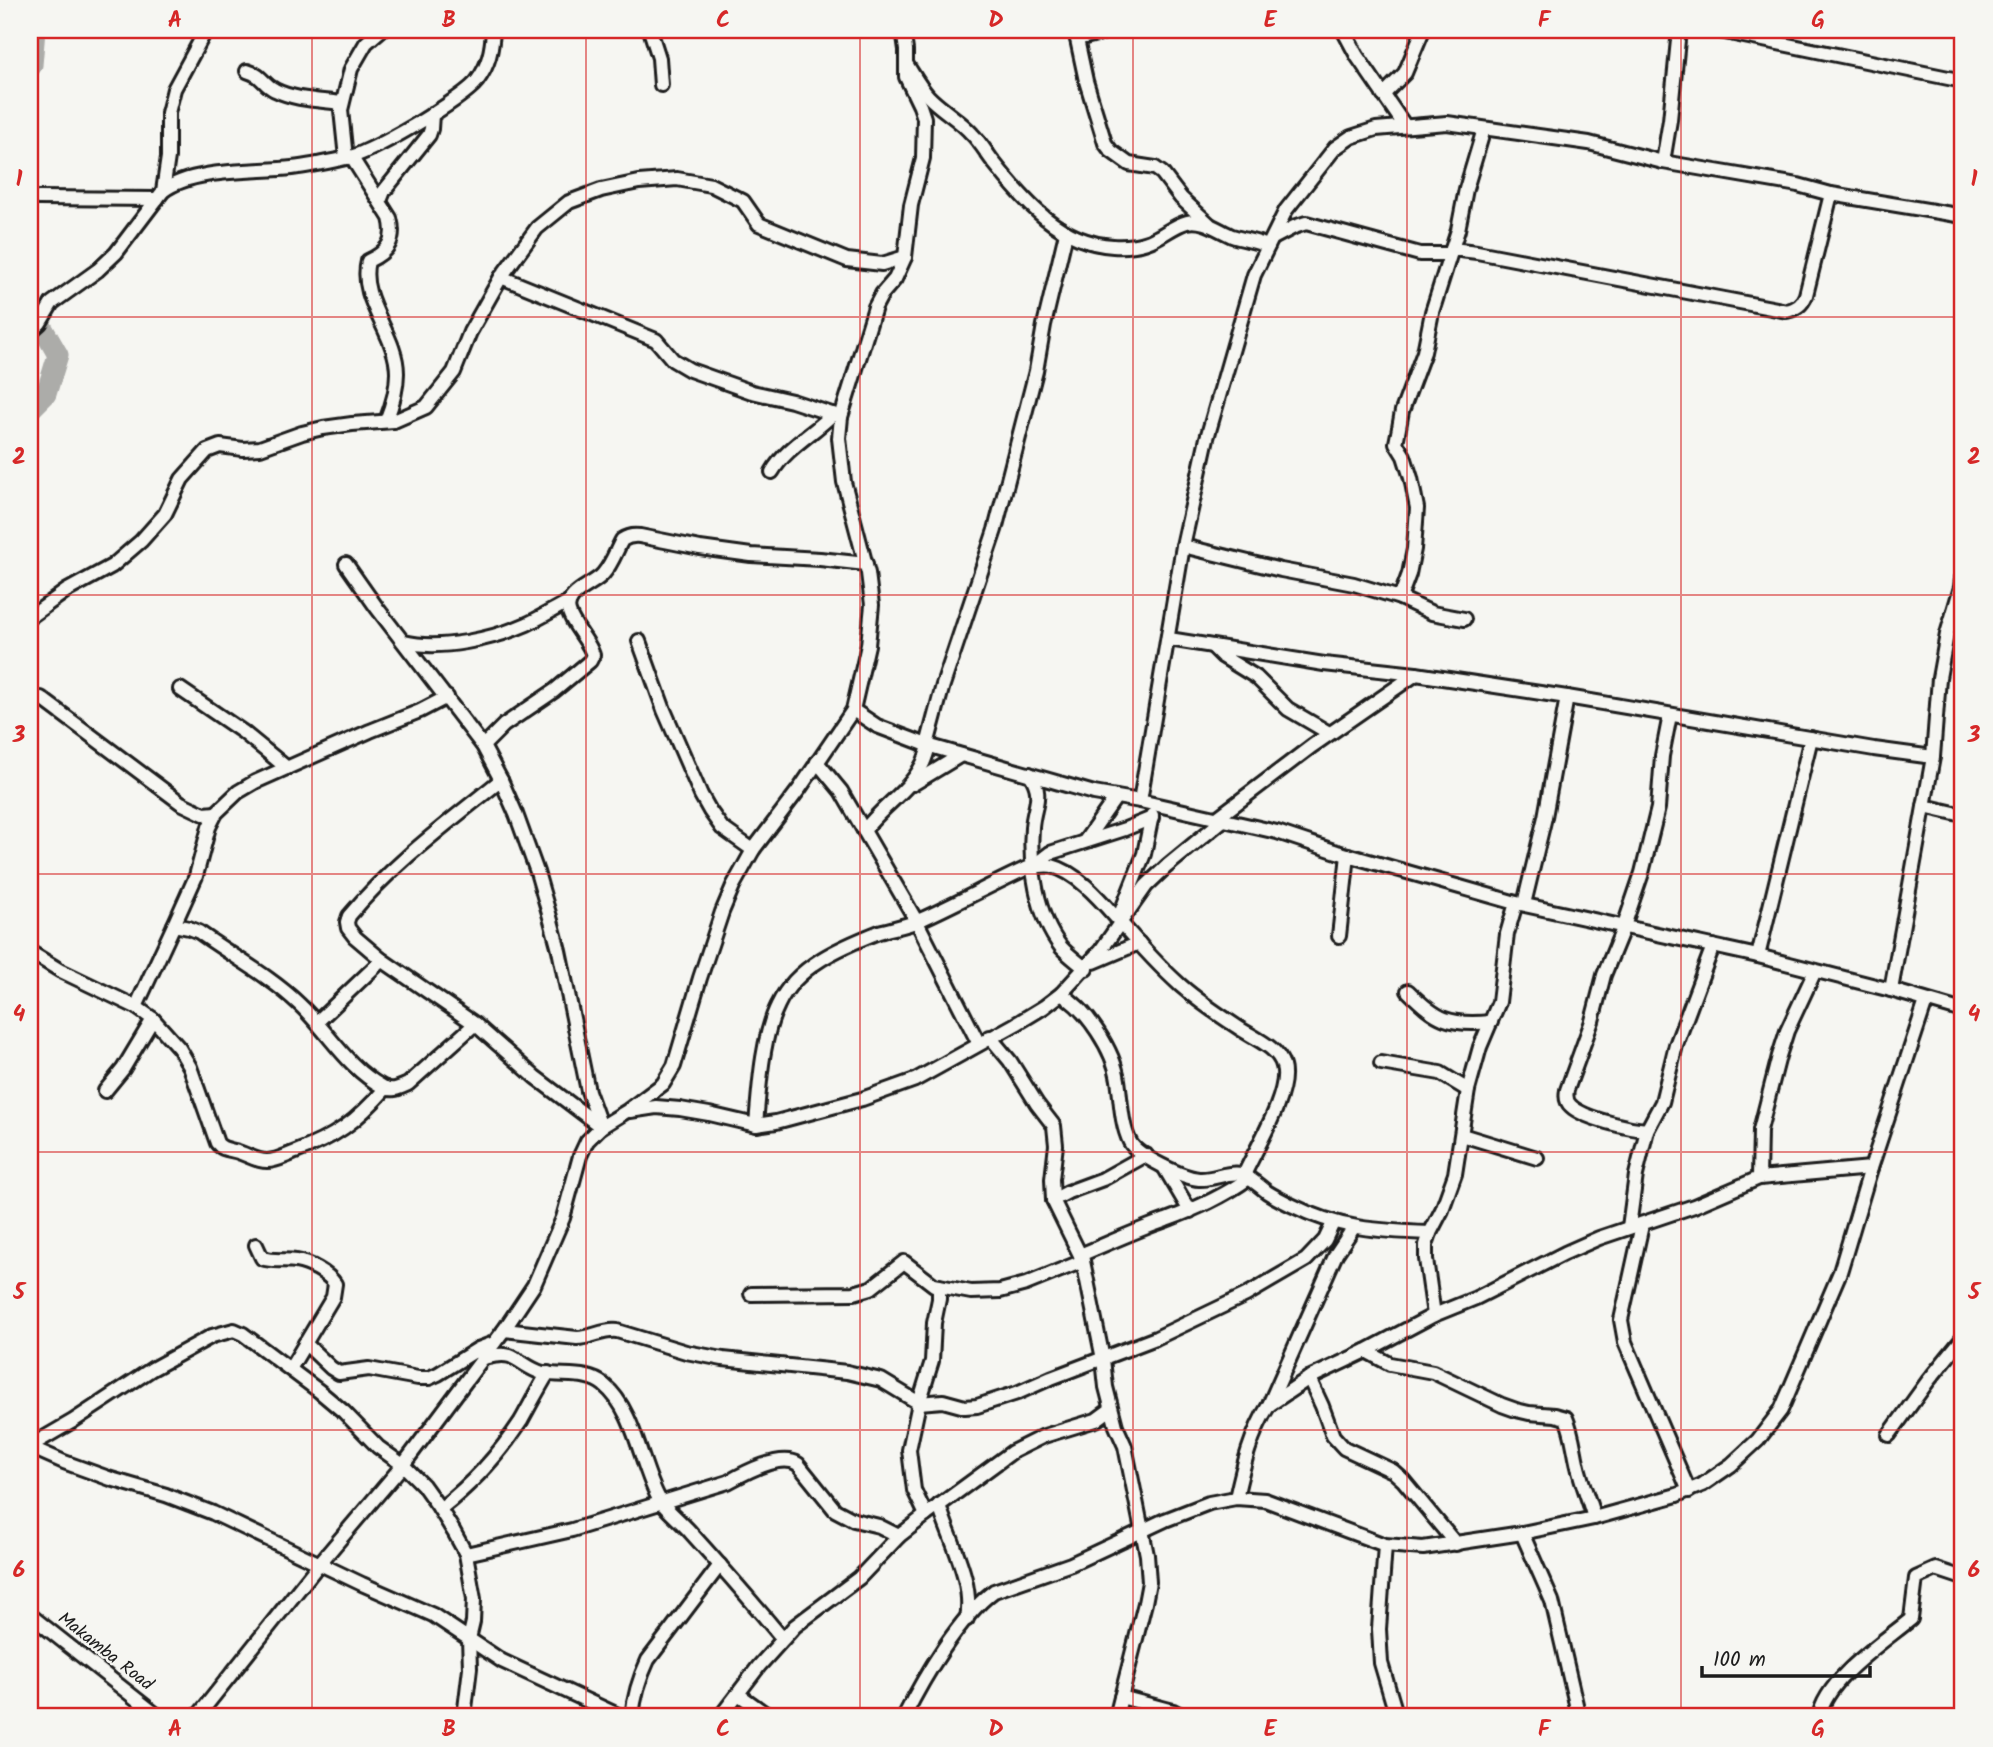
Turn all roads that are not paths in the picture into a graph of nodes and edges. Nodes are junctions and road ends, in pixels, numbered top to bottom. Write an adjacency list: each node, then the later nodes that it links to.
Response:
1 (206, 30): 24 (street)
2 (381, 30): 17 (street)
3 (493, 30): 18 (street)
4 (650, 30): 15 (street)
5 (903, 30): 12 (street)
6 (1113, 30): 11 (street)
7 (1343, 30): 16 (street)
8 (1423, 30): 16 (street)
9 (1679, 30): 22 (street)
10 (1715, 30): 14 (street)
11 (1076, 34): 28 (street)
12 (906, 62): 29 (street); 32 (street)
13 (247, 71): 17 (street)
14 (1963, 81)
15 (661, 85)
16 (1383, 95): 19 (street)
17 (342, 103): 21 (street)
18 (432, 114): 21 (street); 26 (street)
19 (1405, 126): 20 (street); 30 (street)
20 (1484, 129): 22 (street); 31 (street)
21 (349, 158): 24 (street); 26 (street)
22 (1664, 162): 23 (street)
23 (1831, 194): 27 (street); 31 (street)
24 (160, 195): 25 (street); 34 (street)
25 (38, 198)
26 (380, 201): 36 (street)
27 (1963, 216)
28 (1212, 226): 29 (street); 30 (street)
29 (1066, 233): 61 (street)
30 (1270, 242): 31 (street); 38 (street)
31 (1451, 252): 43 (street)
32 (905, 257): 33 (street); 35 (street)
33 (502, 277): 35 (street); 36 (street)
34 (30, 332)
35 (837, 416): 37 (street); 40 (street)
36 (386, 421): 45 (street)
37 (772, 472)
38 (1183, 546): 43 (street); 47 (street)
39 (346, 564): 49 (street)
40 (866, 564): 44 (street); 56 (street)
41 (1963, 571): 42 (street)
42 (1962, 587): 63 (street)
43 (1400, 598): 46 (street)
44 (570, 601): 49 (street); 60 (street)
45 (30, 617)
46 (1464, 619)
47 (1169, 639): 50 (street); 70 (street)
48 (639, 641): 79 (street)
49 (404, 642): 53 (street)
50 (1213, 647): 51 (street); 58 (street)
51 (1416, 674): 54 (street); 58 (street)
52 (180, 690): 65 (street)
53 (447, 697): 60 (street); 65 (street)
54 (1567, 697): 57 (street); 82 (street)
55 (41, 698): 73 (street)
56 (853, 710): 61 (street); 64 (street)
57 (1670, 715): 59 (street); 86 (street)
58 (1329, 733): 76 (street)
59 (1811, 738): 63 (street); 91 (street)
60 (482, 746): 67 (street)
61 (928, 746): 62 (street); 68 (street)
62 (961, 755): 66 (street); 68 (street)
63 (1933, 757): 72 (street)
64 (817, 762): 77 (street); 79 (street)
65 (287, 768): 73 (street)
66 (1030, 775): 69 (street); 81 (street)
67 (501, 780): 92 (street); 112 (street)
68 (906, 787): 77 (street)
69 (1116, 797): 70 (street); 78 (street)
70 (1140, 801): 71 (street)
71 (1153, 804): 75 (street); 76 (street)
72 (1924, 806): 74 (street); 95 (street)
73 (216, 813): 85 (street)
74 (1963, 815)
75 (1152, 818): 78 (street); 83 (street)
76 (1220, 819): 80 (street); 83 (street)
77 (864, 831): 84 (street)
78 (1085, 841): 81 (street)
79 (753, 850): 110 (street)
80 (1348, 855): 82 (street); 87 (street)
81 (1036, 866): 83 (street); 84 (street); 93 (street)
82 (1520, 904): 86 (street); 103 (street)
83 (1119, 921): 88 (street); 93 (street)
84 (917, 922): 105 (street); 111 (street)
85 (174, 925): 99 (street); 102 (street)
86 (1624, 926): 89 (street); 113 (street)
87 (1339, 936)
88 (1139, 943): 93 (street); 119 (street)
89 (1713, 946): 91 (street); 113 (street)
90 (30, 952): 99 (street)
91 (1758, 956): 94 (street)
92 (382, 960): 102 (street); 104 (street)
93 (1088, 966): 97 (street)
94 (1815, 971): 95 (street); 120 (street)
95 (1891, 990): 98 (street)
96 (1408, 992): 103 (street)
97 (1061, 994): 105 (street); 115 (street)
98 (1926, 1001): 100 (street); 118 (street)
99 (136, 1007): 101 (street)
100 (1963, 1011)
101 (153, 1019): 107 (street); 109 (street)
102 (317, 1022): 107 (street)
103 (1490, 1022): 108 (street)
104 (475, 1024): 107 (street); 112 (street)
105 (985, 1040): 111 (street); 121 (street)
106 (1381, 1063): 108 (street)
107 (386, 1088)
108 (1468, 1090): 114 (street)
109 (105, 1091)
110 (626, 1111): 111 (street); 112 (street)
111 (756, 1125)
112 (601, 1127): 132 (street)
113 (1647, 1130): 124 (street)
114 (1462, 1135): 116 (street); 126 (street)
115 (1146, 1155): 117 (street); 121 (street)
116 (1537, 1158)
117 (1164, 1167): 119 (street); 122 (street)
118 (1871, 1168): 120 (street); 148 (street)
119 (1247, 1177): 122 (street); 123 (street)
120 (1759, 1178): 124 (street)
121 (1053, 1200): 128 (street)
122 (1190, 1211): 128 (street)
123 (1333, 1223): 125 (street); 138 (street)
124 (1635, 1226): 131 (street); 148 (street)
125 (1354, 1227): 126 (street); 143 (street)
126 (1430, 1233): 131 (street)
127 (256, 1245): 134 (street)
128 (1082, 1258): 129 (street); 138 (street)
129 (939, 1286): 130 (street); 142 (street)
130 (751, 1294)
131 (1434, 1315): 136 (street)
132 (504, 1330): 135 (street); 142 (street)
133 (1963, 1338): 145 (street)
134 (305, 1343): 135 (street); 139 (street)
135 (494, 1343): 137 (street)
136 (1366, 1351): 141 (street); 154 (street)
137 (484, 1358): 140 (street); 147 (street)
138 (1103, 1359): 142 (street); 144 (street)
139 (290, 1369): 146 (street); 147 (street)
140 (548, 1373): 150 (street); 152 (street)
141 (1309, 1378): 143 (street); 158 (street)
142 (919, 1403): 153 (street)
143 (1269, 1405): 149 (street)
144 (1111, 1409): 151 (street); 155 (street)
145 (1889, 1435)
146 (30, 1446): 161 (street)
147 (403, 1465): 152 (street); 161 (street)
148 (1689, 1490): 154 (street)
149 (1236, 1498): 155 (street); 159 (street)
150 (660, 1501): 157 (street); 160 (street); 162 (street)
151 (939, 1505): 153 (street); 165 (street)
152 (440, 1509): 160 (street)
153 (926, 1515): 157 (street)
154 (1594, 1518): 156 (street)
155 (1142, 1531): 165 (street); 169 (street)
156 (1522, 1532): 158 (street); 181 (street)
157 (899, 1536): 167 (street)
158 (1456, 1544): 159 (street)
159 (1385, 1545): 180 (street)
160 (466, 1554): 166 (street)
161 (319, 1564): 166 (street); 171 (street)
162 (720, 1565): 167 (street); 174 (street)
163 (1963, 1578): 182 (street)
164 (30, 1615): 170 (street, Makamba Road)
165 (967, 1619): 177 (street)
166 (468, 1639): 172 (street); 173 (street)
167 (783, 1639): 168 (street)
168 (738, 1694): 175 (street); 176 (street)
169 (1121, 1697): 178 (street); 179 (street)
170 (159, 1717)
171 (197, 1717)
172 (464, 1717)
173 (622, 1717)
174 (632, 1717)
175 (720, 1717)
176 (770, 1717)
177 (904, 1717)
178 (1116, 1717)
179 (1184, 1717)
180 (1397, 1717)
181 (1579, 1717)
182 (1819, 1717)

